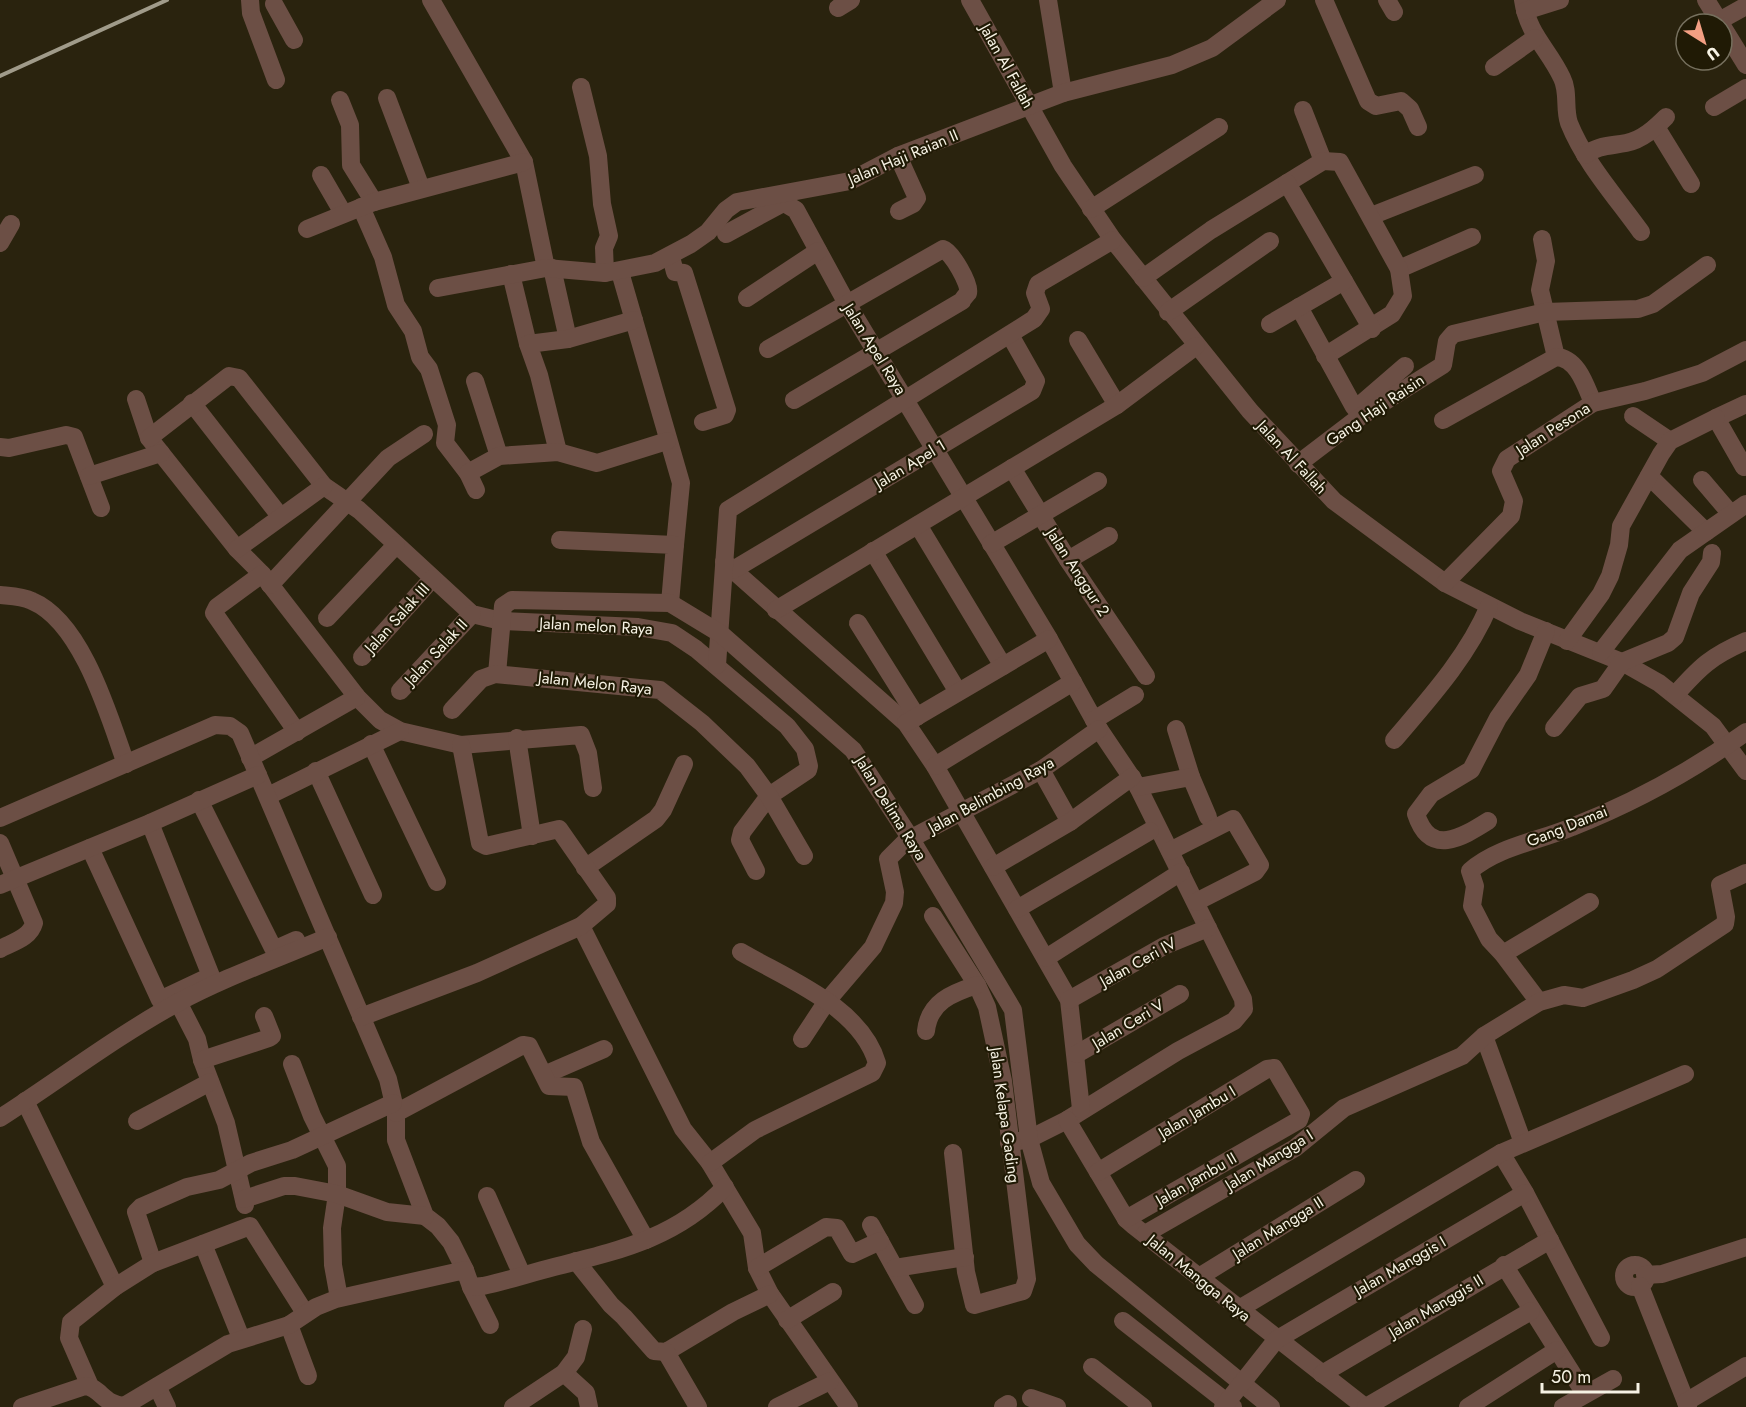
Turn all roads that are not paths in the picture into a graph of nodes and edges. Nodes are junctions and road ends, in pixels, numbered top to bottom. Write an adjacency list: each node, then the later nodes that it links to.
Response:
1 (431, 0): 29 (street)
2 (970, 0): 21 (street, Jalan Al Fallah)
3 (1048, 0): 18 (street)
4 (1276, 0): 18 (street, Jalan Haji Raian II)
5 (1324, 0): 25 (street)
6 (1560, 0): 8 (street)
7 (277, 2): 9 (street); 11 (street)
8 (1524, 6): 10 (street)
9 (251, 7): 15 (street)
10 (1536, 38): 14 (street); 26 (street)
11 (294, 40)
12 (1734, 45): 13 (street)
13 (1746, 65)
14 (1494, 67)
15 (276, 80)
16 (581, 87): 54 (street)
17 (1746, 88): 22 (street)
18 (1063, 93): 21 (street, Jalan Haji Raian II)
19 (387, 98): 34 (street)
20 (340, 100): 35 (street)
21 (1029, 106): 27 (street, Jalan Haji Raian II); 36 (street, Jalan Al Fallah)
22 (1714, 107)
23 (1304, 110): 28 (street)
24 (1220, 127): 36 (street)
25 (1418, 127)
26 (1585, 155): 33 (street); 42 (street)
27 (898, 156): 37 (street); 50 (street, Jalan Haji Raian II)
28 (1323, 161): 32 (street); 39 (street)
29 (524, 162): 34 (street); 52 (street)
30 (321, 175): 38 (street)
31 (1475, 175): 39 (street)
32 (1287, 183): 56 (street); 57 (street)
33 (1690, 184)
34 (421, 188): 35 (street)
35 (368, 204): 38 (street); 102 (street)
36 (1091, 209): 46 (street, Jalan Al Fallah)
37 (899, 211)
38 (343, 213): 41 (street)
39 (1371, 216): 53 (street)
40 (11, 224): 48 (street)
41 (307, 229)
42 (1641, 232)
43 (726, 234): 49 (street, Jalan Apel Raya)
44 (1472, 237): 53 (street)
45 (1542, 239): 63 (street)
46 (1113, 240): 56 (street, Jalan Al Fallah); 67 (street)
47 (1269, 242): 62 (street)
48 (0, 243)
49 (818, 251): 59 (street); 60 (street, Jalan Apel Raya)
50 (670, 256): 54 (street, Jalan Haji Raian II); 89 (street)
51 (1707, 265): 63 (street)
52 (549, 268): 54 (street, Jalan Haji Raian II); 55 (street, Jalan Haji Raian II); 68 (street)
53 (1399, 269): 66 (street)
54 (612, 272): 64 (street)
55 (511, 274): 58 (street, Jalan Haji Raian II); 71 (street)
56 (1143, 278): 62 (street, Jalan Al Fallah)
57 (1344, 281): 61 (street); 66 (street)
58 (438, 288)
59 (747, 298)
60 (846, 302): 72 (street); 74 (street, Jalan Apel Raya); 74 (street)
61 (1299, 308): 65 (street); 75 (street)
62 (1168, 312): 70 (street, Jalan Al Fallah)
63 (1545, 312): 76 (street); 99 (street, Gang Haji Raisin)
64 (634, 320): 68 (street); 92 (street)
65 (1270, 324)
66 (1372, 329): 75 (street)
67 (1010, 335): 81 (street); 95 (street, Jalan Apel 1)
68 (568, 339): 71 (street)
69 (1078, 340): 84 (street)
70 (1193, 343): 84 (street); 99 (street, Jalan Al Fallah)
71 (528, 344): 96 (street)
72 (768, 349)
73 (1746, 350): 83 (street, Jalan Pesona)
74 (878, 353): 80 (street); 81 (street, Jalan Apel Raya)
75 (1325, 356): 77 (street)
76 (1556, 357): 83 (street); 88 (street)
77 (1405, 366)
78 (475, 381): 98 (street)
79 (136, 399): 91 (street)
80 (794, 400)
81 (907, 400): 95 (street, Jalan Apel Raya); 126 (street)
82 (192, 403): 91 (street); 107 (street); 114 (street)
83 (1593, 403): 129 (street, Jalan Pesona)
84 (1113, 404): 101 (street)
85 (1746, 404): 87 (street)
86 (1633, 416): 93 (street)
87 (1716, 418): 93 (street); 100 (street)
88 (1443, 420)
89 (703, 422)
90 (424, 434): 110 (street)
91 (149, 438): 97 (street)
92 (667, 441): 96 (street); 121 (street)
93 (1670, 441): 104 (street)
94 (0, 447): 103 (street)
95 (935, 448): 109 (street, Jalan Apel Raya); 126 (street, Jalan Apel 1)
96 (558, 452): 98 (street)
97 (161, 453): 103 (street); 122 (street)
98 (499, 456): 102 (street)
99 (1298, 464): 129 (street, Jalan Al Fallah)
100 (1744, 467)
101 (1012, 468): 109 (street); 113 (street, Jalan Anggur 2)
102 (468, 474): 108 (street)
103 (89, 476): 111 (street)
104 (1648, 476): 116 (street); 141 (street)
105 (1702, 480): 112 (street)
106 (1098, 481): 113 (street)
107 (324, 486): 110 (street); 114 (street)
108 (476, 490)
109 (963, 497): 115 (street); 119 (street, Jalan Apel Raya)
110 (348, 502): 120 (street); 128 (street)
111 (101, 508)
112 (1738, 509): 116 (street)
113 (1040, 514): 119 (street); 125 (street, Jalan Anggur 2)
114 (280, 516): 122 (street)
115 (918, 525): 123 (street); 147 (street)
116 (1706, 532): 143 (street)
117 (1109, 536): 125 (street)
118 (560, 540): 121 (street)
119 (991, 544): 140 (street, Jalan Apel Raya)
120 (396, 545): 127 (street); 136 (street)
121 (675, 545): 131 (street)
122 (237, 549): 128 (street)
123 (873, 551): 133 (street); 152 (street)
124 (1713, 554): 145 (street)
125 (1068, 560): 149 (street, Jalan Anggur 2)
126 (728, 566): 133 (street); 139 (street)
127 (432, 579): 134 (street); 144 (street, Jalan Salak III)
128 (266, 580): 155 (street); 162 (street)
129 (1445, 583): 132 (street, Jalan Al Fallah)
130 (0, 595): 169 (street)
131 (670, 603): 135 (street, Jalan Delima Raya); 139 (street, Jalan Delima Raya)
132 (1489, 606): 138 (street, Jalan Al Fallah); 165 (street)
133 (776, 610): 157 (street)
134 (472, 614): 135 (street, Jalan melon Raya); 151 (street, Jalan Salak II)
135 (502, 615): 146 (street, Jalan melon Raya); 148 (street)
136 (327, 618)
137 (858, 623): 157 (street)
138 (1546, 632): 141 (street, Jalan Al Fallah); 185 (street)
139 (721, 634): 146 (street); 190 (street, Jalan Delima Raya)
140 (1049, 639): 147 (street); 150 (street, Jalan Apel Raya)
141 (1567, 641): 143 (street, Jalan Al Fallah)
142 (1746, 641): 154 (street)
143 (1600, 652): 145 (street, Jalan Al Fallah)
144 (362, 657)
145 (1622, 662): 154 (street, Jalan Al Fallah); 159 (street)
146 (717, 665): 180 (street)
147 (1003, 666): 152 (street)
148 (497, 674): 156 (street); 180 (street, Jalan Melon Raya)
149 (1146, 676)
150 (1073, 682): 158 (street, Jalan Apel Raya); 172 (street)
151 (400, 691)
152 (958, 692): 157 (street)
153 (1135, 695): 158 (street, Jalan Belimbing Raya)
154 (1674, 695): 167 (street, Jalan Al Fallah)
155 (357, 697): 161 (street); 162 (street)
156 (453, 710)
157 (911, 720): 172 (street)
158 (1096, 725): 173 (street, Jalan Belimbing Raya); 177 (street, Jalan Apel Raya)
159 (1554, 728)
160 (1176, 729): 176 (street)
161 (400, 731): 166 (street); 168 (street)
162 (297, 732): 171 (street)
163 (1746, 732): 167 (street)
164 (517, 738): 168 (street); 178 (street); 189 (street)
165 (1394, 740)
166 (371, 744): 174 (street); 201 (street)
167 (1728, 744): 175 (street, Jalan Al Fallah); 212 (street, Gang Damai)
168 (461, 745): 189 (street)
169 (126, 764): 171 (street); 184 (street)
170 (684, 764): 196 (street)
171 (254, 766): 179 (street); 181 (street)
172 (935, 766): 182 (street)
173 (1041, 770): 182 (street, Jalan Belimbing Raya); 186 (street)
174 (316, 771): 179 (street); 202 (street)
175 (1746, 771)
176 (1191, 777): 177 (street); 183 (street)
177 (1135, 782): 186 (street); 193 (street, Jalan Apel Raya)
178 (593, 788)
179 (267, 796): 209 (street)
180 (769, 796): 194 (street, Jalan Melon Raya); 197 (street)
181 (199, 800): 187 (street); 209 (street)
182 (962, 812): 190 (street, Jalan Belimbing Raya); 195 (street)
183 (1208, 817)
184 (0, 818)
185 (1488, 821)
186 (1071, 822): 195 (street)
187 (150, 823): 192 (street); 192 (street)
188 (1150, 831): 205 (street)
189 (532, 836): 196 (street)
190 (908, 840): 216 (street, Jalan Belimbing Raya); 239 (street, Jalan Delima Raya)
191 (0, 843): 200 (street)
192 (90, 848): 200 (street)
193 (1170, 851): 198 (street, Jalan Apel Raya); 203 (street)
194 (804, 856)
195 (993, 867): 205 (street)
196 (585, 868): 207 (street)
197 (756, 871)
198 (1181, 872): 203 (street, Jalan Apel Raya); 213 (street)
199 (1746, 873): 219 (street, Jalan Mangga I)
200 (8, 882): 210 (street)
201 (437, 882)
202 (373, 895)
203 (1196, 902): 208 (street, Jalan Apel Raya)
204 (1590, 902): 212 (street)
205 (1017, 909): 213 (street)
206 (933, 916): 214 (street, Jalan Kelapa Gading)
207 (580, 926): 221 (street); 243 (street)
208 (1208, 927): 217 (street, Jalan Ceri IV); 235 (street, Jalan Apel Raya)
209 (325, 932): 218 (street); 221 (street)
210 (0, 949)
211 (741, 952): 216 (street)
212 (1503, 954): 219 (street)
213 (1046, 958): 217 (street)
214 (977, 985): 222 (street); 239 (street, Jalan Kelapa Gading)
215 (1180, 994): 226 (street, Jalan Ceri V)
216 (827, 1000): 224 (street); 243 (street)
217 (1069, 1000): 226 (street)
218 (178, 1002): 227 (street); 233 (street)
219 (1539, 1002): 223 (street, Jalan Mangga I)
220 (264, 1016): 227 (street)
221 (361, 1017): 234 (street)
222 (926, 1031)
223 (1484, 1036): 240 (street); 254 (street, Jalan Mangga I)
224 (802, 1039)
225 (604, 1048): 230 (street)
226 (1077, 1054): 235 (street)
227 (202, 1060): 231 (street)
228 (292, 1064): 238 (street)
229 (1685, 1074): 240 (street)
230 (544, 1075): 234 (street); 255 (street)
231 (210, 1082): 237 (street); 244 (street)
232 (1288, 1091): 245 (street, Jalan Jambu I); 252 (street, Jalan Jambu II)
233 (25, 1101): 236 (street); 269 (street)
234 (394, 1108): 238 (street); 251 (street)
235 (1074, 1114): 239 (street, Jalan Apel Raya); 245 (street, Jalan Mangga Raya)
236 (0, 1118)
237 (137, 1121)
238 (322, 1135): 244 (street); 249 (street)
239 (1019, 1141): 260 (street, Jalan Kelapa Gading); 297 (street)
240 (1523, 1143): 242 (street)
241 (953, 1153): 260 (street)
242 (1501, 1153): 248 (street); 274 (street)
243 (710, 1163): 247 (street)
244 (238, 1170): 249 (street); 262 (street)
245 (1098, 1172): 252 (street, Jalan Mangga Raya)
246 (1356, 1180): 267 (street, Jalan Mangga II)
247 (725, 1187): 255 (street); 265 (street)
248 (1525, 1193): 256 (street); 284 (street, Jalan Manggis I)
249 (337, 1194): 251 (street); 272 (street)
250 (487, 1196): 266 (street)
251 (425, 1216): 268 (street)
252 (1126, 1219): 254 (street, Jalan Mangga Raya)
253 (871, 1225): 257 (street)
254 (1144, 1234): 267 (street, Jalan Mangga Raya)
255 (646, 1240): 261 (street)
256 (1550, 1240): 263 (street, Jalan Manggis II); 283 (street)
257 (880, 1241): 264 (street); 265 (street)
258 (203, 1244): 262 (street); 276 (street); 282 (street)
259 (1746, 1247): 299 (street)
260 (965, 1257): 264 (street)
261 (576, 1261): 266 (street); 286 (street)
262 (153, 1263): 269 (street)
263 (1504, 1265): 275 (street); 290 (street, Jalan Manggis II)
264 (895, 1268): 273 (street)
265 (757, 1269): 271 (street)
266 (522, 1275): 268 (street)
267 (1199, 1277): 274 (street, Jalan Mangga Raya)
268 (468, 1279): 272 (street); 280 (street)
269 (115, 1287): 296 (street)
270 (833, 1292): 277 (street)
271 (770, 1294): 277 (street); 286 (street)
272 (339, 1298): 276 (street)
273 (915, 1305)
274 (1239, 1309): 284 (street, Jalan Mangga Raya)
275 (1531, 1311): 285 (street); 310 (street)
276 (305, 1313): 279 (street)
277 (787, 1320): 293 (street)
278 (1123, 1321): 297 (street)
279 (289, 1325): 282 (street); 291 (street)
280 (490, 1325)
281 (583, 1329): 289 (street)
282 (241, 1338): 294 (street)
283 (1601, 1338)
284 (1276, 1340): 290 (street, Jalan Mangga Raya); 297 (street)
285 (1557, 1350): 295 (street); 311 (street)
286 (666, 1352): 304 (street)
287 (1746, 1366): 299 (street)
288 (1092, 1367): 308 (street)
289 (564, 1373): 302 (street); 303 (street)
290 (1322, 1374): 310 (street, Jalan Mangga Raya)
291 (308, 1376)
292 (1613, 1379): 295 (street)
293 (830, 1381): 305 (street); 306 (street)
294 (158, 1388): 296 (street); 301 (street)
295 (1585, 1394): 312 (street)
296 (96, 1395): 300 (street)
297 (1232, 1397): 309 (street)
298 (1031, 1398): 307 (street)
299 (1687, 1404)
300 (21, 1407)
301 (167, 1407)
302 (513, 1407)
303 (589, 1407)
304 (698, 1407)
305 (777, 1407)
306 (849, 1407)
307 (1057, 1407)
308 (1143, 1407)
309 (1271, 1407)
310 (1365, 1407)
311 (1468, 1407)
312 (1563, 1407)

